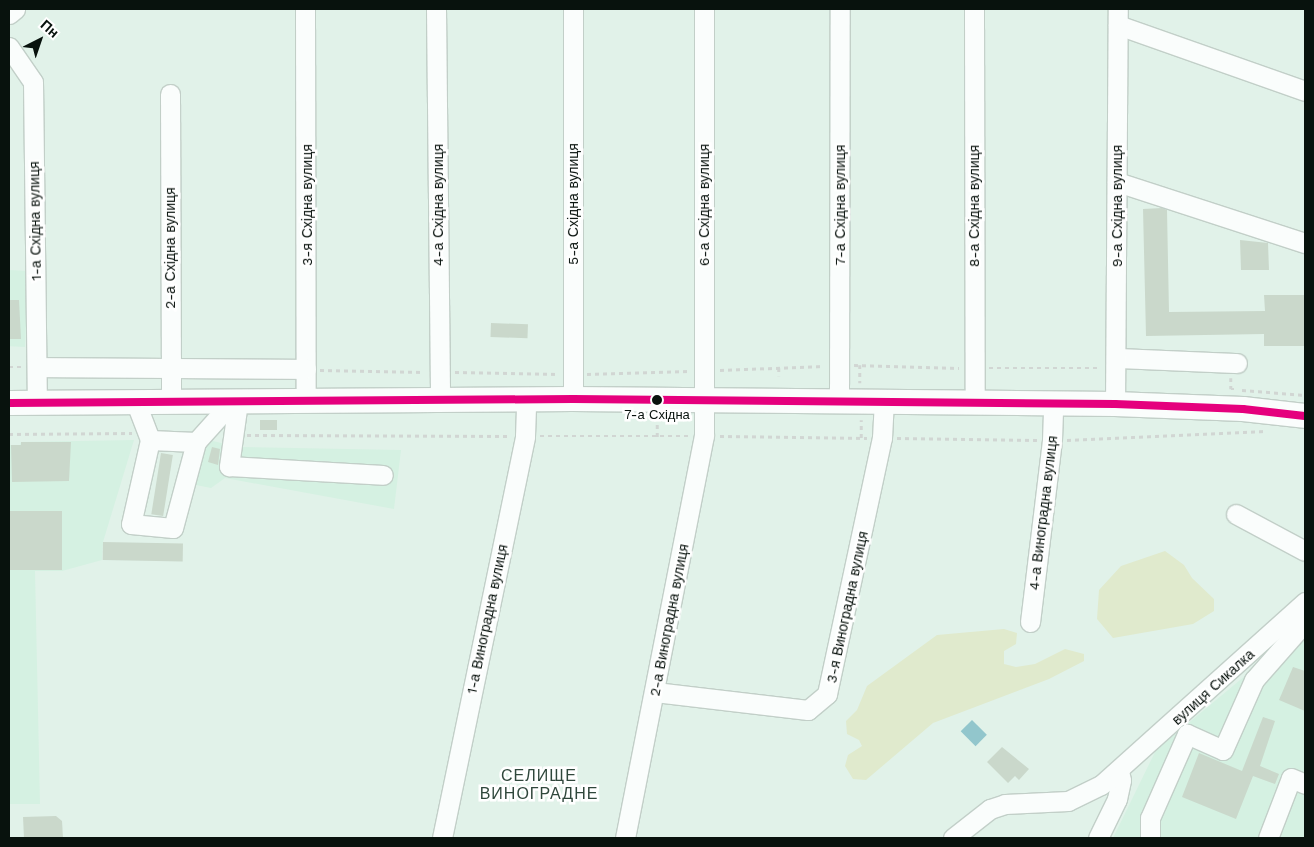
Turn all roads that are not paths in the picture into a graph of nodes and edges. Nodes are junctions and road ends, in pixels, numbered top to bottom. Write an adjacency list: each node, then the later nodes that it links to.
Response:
1 (15, 9): 8 (street)
2 (305, 9): 18 (street, 3-я Східна вулиця)
3 (436, 9): 23 (street, 4-а Східна вулиця)
4 (573, 9): 20 (street, 5-а Східна вулиця)
5 (704, 9): 26 (street, 6-а Східна вулиця)
6 (840, 9): 27 (street, 7-а Східна вулиця)
7 (974, 9): 32 (street, 8-а Східна вулиця)
8 (9, 14)
9 (1118, 17): 11 (street); 13 (street, 9-а Східна вулиця)
10 (9, 47): 16 (street, 1-а Східна вулиця)
11 (1305, 91)
12 (170, 94): 17 (street, 2-а Східна вулиця)
13 (1117, 182): 14 (street); 15 (street, 9-а Східна вулиця)
14 (1305, 243)
15 (1116, 363): 19 (street); 34 (street, 9-а Східна вулиця)
16 (38, 366): 17 (street); 30 (street, 1-а Східна вулиця)
17 (172, 367): 18 (street); 24 (street, 2-а Східна вулиця)
18 (306, 369): 22 (street, 3-я Східна вулиця)
19 (1234, 369)
20 (573, 398): 21 (main road); 26 (main road)
21 (526, 400): 23 (main road); 47 (street, 1-а Виноградна вулиця)
22 (306, 401): 23 (main road); 25 (main road)
23 (440, 401)
24 (171, 402): 25 (main road); 31 (main road)
25 (235, 402): 37 (street); 38 (street)
26 (705, 402): 27 (main road); 44 (street, 2-а Виноградна вулиця)
27 (839, 402): 28 (main road)
28 (884, 402): 32 (main road); 44 (street, 3-я Виноградна вулиця)
29 (9, 403): 30 (main road)
30 (37, 403): 31 (main road)
31 (136, 403): 36 (street)
32 (975, 403): 33 (main road)
33 (1053, 404): 34 (main road); 42 (street, 4-а Виноградна вулиця)
34 (1115, 404): 35 (main road)
35 (1305, 416)
36 (149, 437): 37 (street); 37 (street)
37 (196, 442)
38 (383, 475)
39 (1236, 514): 40 (street)
40 (1305, 551)
41 (1305, 602): 45 (street, вулиця Сикалка)
42 (1030, 622)
43 (1305, 622): 51 (street)
44 (655, 692): 48 (street, 2-а Виноградна вулиця)
45 (1118, 771): 49 (street, вулиця Сикалка); 50 (street)
46 (1305, 784): 52 (street)
47 (442, 838)
48 (626, 838)
49 (953, 838)
50 (1098, 838)
51 (1150, 838)
52 (1268, 838)

